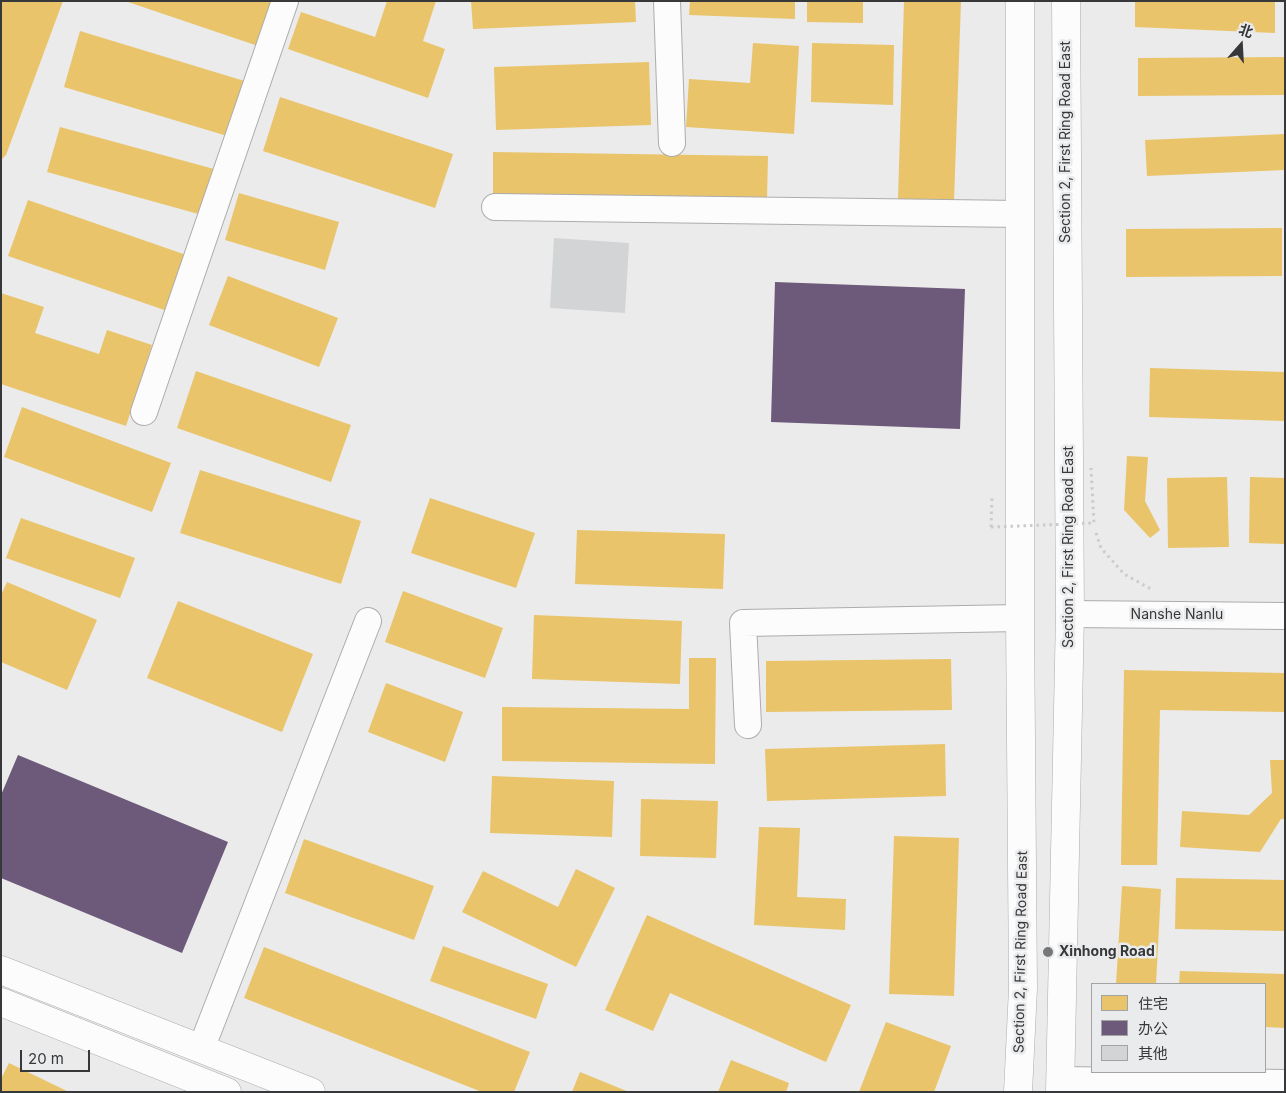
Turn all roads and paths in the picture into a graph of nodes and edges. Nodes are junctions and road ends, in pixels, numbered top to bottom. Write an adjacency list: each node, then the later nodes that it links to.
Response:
1 (285, 1): 8 (street)
2 (667, 1): 5 (street)
3 (1020, 1): 7 (main road, Section 2, First Ring Road East)
4 (1066, 1): 13 (main road, Section 2, First Ring Road East)
5 (672, 143)
6 (495, 207): 7 (street)
7 (1020, 214): 15 (main road, Section 2, First Ring Road East)
8 (144, 412)
9 (1092, 468): 11 (path, bridge)
10 (993, 491): 11 (path, bridge)
11 (1094, 523): 12 (path)
12 (1154, 591)
13 (1070, 614): 14 (street, Nanshe Nanlu); 22 (main road, Section 2, First Ring Road East)
14 (1285, 616)
15 (1020, 618): 17 (street); 25 (main road, Section 2, First Ring Road East)
16 (368, 621): 20 (street)
17 (748, 724)
18 (1, 970): 20 (main road)
19 (1, 1002): 23 (main road)
20 (201, 1049): 24 (main road)
21 (1285, 1083): 22 (street)
22 (1060, 1086)
23 (227, 1092)
24 (311, 1092)
25 (1018, 1092)

